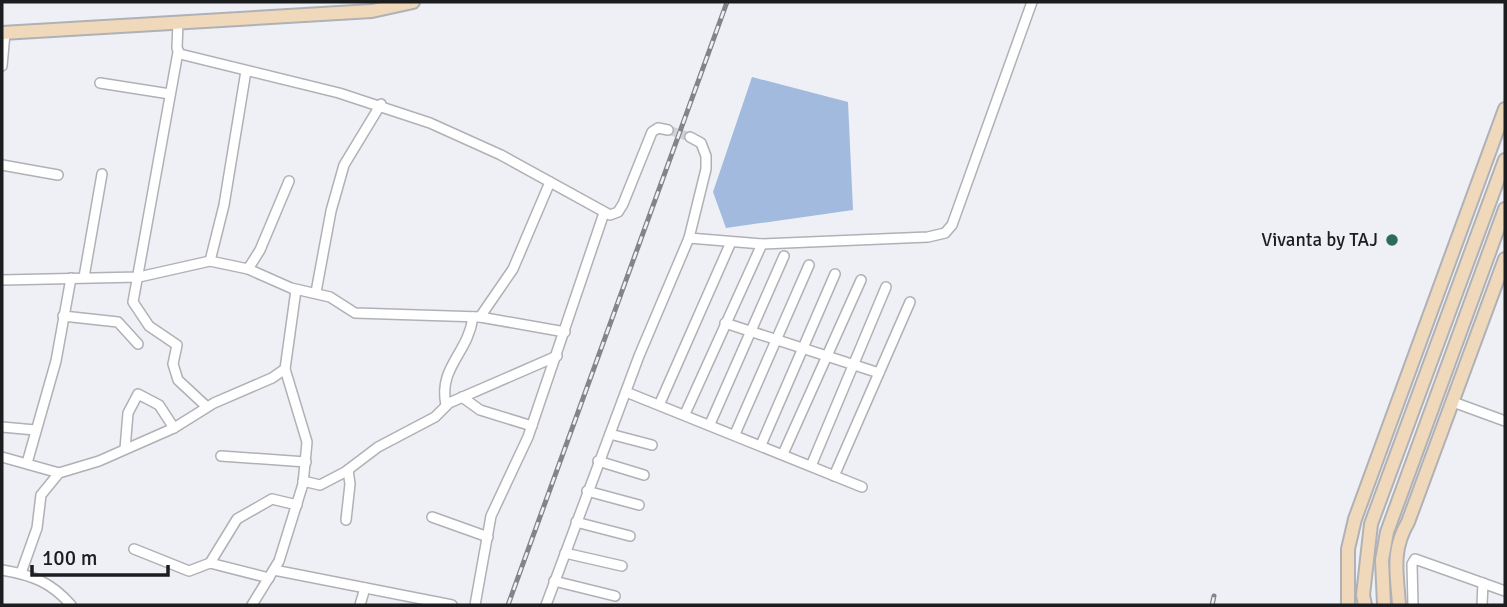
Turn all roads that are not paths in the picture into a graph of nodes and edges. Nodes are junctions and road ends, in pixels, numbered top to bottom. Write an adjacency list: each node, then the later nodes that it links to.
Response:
1 (413, 2): 3 (street)
2 (1032, 2): 24 (street)
3 (178, 23): 4 (street); 5 (street)
4 (3, 33): 6 (street)
5 (178, 52): 7 (street); 9 (street)
6 (2, 66)
7 (246, 71): 10 (street); 27 (street)
8 (100, 83): 9 (street)
9 (170, 94): 32 (street)
10 (381, 104): 19 (street); 38 (street)
11 (1505, 109): 105 (street)
12 (668, 130): 20 (street)
13 (690, 137): 22 (street)
14 (1505, 160): 104 (street)
15 (2, 165): 17 (street)
16 (102, 174): 31 (street)
17 (58, 175)
18 (289, 181): 29 (street)
19 (550, 182): 20 (street); 41 (street)
20 (604, 213): 44 (street)
21 (1504, 216): 94 (street)
22 (690, 238): 23 (street); 54 (street)
23 (731, 242): 24 (street); 56 (street)
24 (762, 244): 42 (street)
25 (784, 256): 43 (street)
26 (1505, 259): 55 (street)
27 (211, 261): 29 (street); 32 (street)
28 (808, 265): 45 (street)
29 (248, 269): 37 (street)
30 (835, 274): 47 (street)
31 (84, 277): 32 (street); 33 (street)
32 (139, 277): 58 (street)
33 (71, 278): 35 (street); 40 (street)
34 (861, 280): 49 (street)
35 (2, 283)
36 (886, 287): 50 (street)
37 (296, 290): 38 (street); 51 (street)
38 (316, 292): 41 (street)
39 (910, 302): 52 (street)
40 (63, 316): 46 (street); 65 (street)
41 (477, 317): 44 (street); 57 (street)
42 (725, 323): 43 (street); 59 (street)
43 (750, 331): 45 (street); 61 (street)
44 (565, 332): 48 (street)
45 (775, 340): 47 (street); 67 (street)
46 (138, 344)
47 (802, 350): 49 (street); 69 (street)
48 (557, 356): 53 (street); 62 (street)
49 (828, 357): 50 (street); 71 (street)
50 (855, 365): 52 (street); 77 (street)
51 (285, 369): 58 (street); 75 (street)
52 (879, 373): 81 (street)
53 (462, 397): 57 (street); 62 (street)
54 (624, 398): 56 (street); 66 (street)
55 (1453, 402): 60 (street); 94 (street)
56 (660, 403): 59 (street)
57 (446, 405): 78 (street)
58 (207, 407): 64 (street)
59 (685, 414): 61 (street)
60 (1505, 421)
61 (710, 424): 67 (street)
62 (532, 426): 90 (street)
63 (2, 427): 65 (street)
64 (174, 428): 70 (street); 70 (street)
65 (35, 430): 76 (street)
66 (610, 434): 68 (street); 74 (street)
67 (735, 434): 69 (street)
68 (652, 445)
69 (761, 445): 71 (street)
70 (125, 449): 79 (street)
71 (783, 454): 77 (street)
72 (221, 456): 75 (street)
73 (2, 457): 76 (street)
74 (598, 461): 80 (street); 84 (street)
75 (306, 462): 82 (street)
76 (27, 463): 79 (street)
77 (811, 466): 81 (street)
78 (348, 470): 82 (street); 88 (street)
79 (59, 473): 99 (street)
80 (644, 475)
81 (834, 475): 83 (street)
82 (303, 481): 85 (street)
83 (862, 487)
84 (587, 491): 86 (street); 89 (street)
85 (297, 505): 96 (street); 100 (street)
86 (639, 505)
87 (432, 517): 90 (street)
88 (346, 520)
89 (576, 522): 91 (street); 93 (street)
90 (488, 537): 112 (street)
91 (630, 537)
92 (134, 548): 96 (street)
93 (565, 553): 97 (street); 101 (street)
94 (1388, 560): 95 (street); 116 (street); 117 (street)
95 (1412, 561): 102 (street); 118 (street)
96 (210, 563): 100 (street)
97 (622, 566)
98 (2, 570): 99 (street)
99 (21, 573): 108 (street)
100 (271, 574): 103 (street); 109 (street)
101 (554, 582): 107 (street); 113 (street)
102 (1483, 583): 106 (street); 119 (street)
103 (365, 588): 110 (street); 111 (street)
104 (1364, 588): 105 (street); 115 (street)
105 (1347, 589): 114 (street)
106 (1505, 591)
107 (615, 596)
108 (71, 605)
109 (252, 605)
110 (360, 605)
111 (452, 605)
112 (475, 605)
113 (547, 605)
114 (1348, 605)
115 (1365, 605)
116 (1384, 605)
117 (1399, 605)
118 (1413, 605)
119 (1482, 605)

